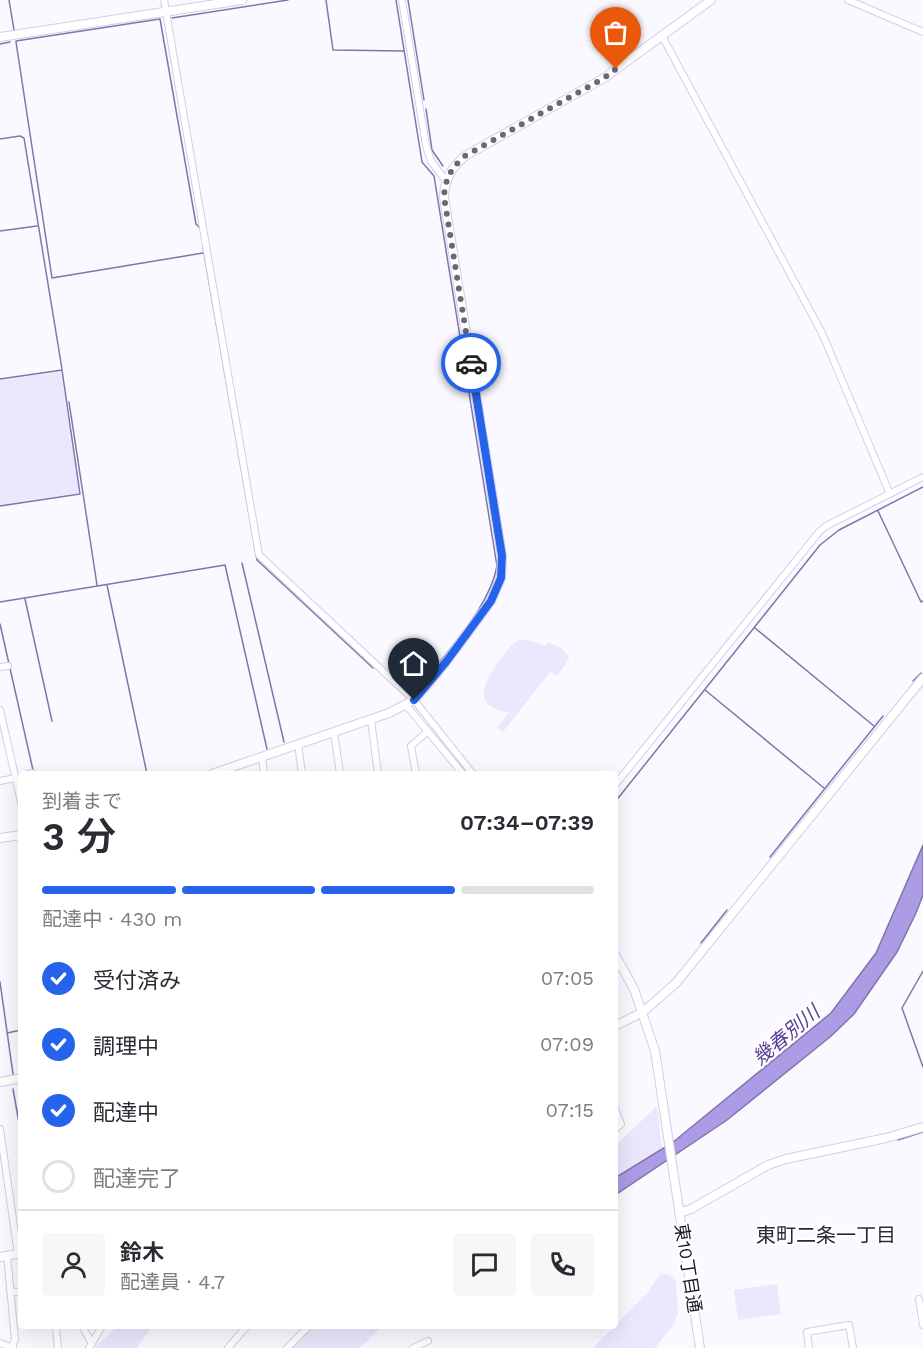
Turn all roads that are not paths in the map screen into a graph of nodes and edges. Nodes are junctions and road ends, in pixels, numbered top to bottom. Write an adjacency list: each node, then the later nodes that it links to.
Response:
1 (164, 0): 6 (street)
2 (242, 0): 6 (street)
3 (402, 0): 10 (street)
4 (711, 0): 8 (street)
5 (848, 0): 7 (street)
6 (166, 11): 9 (street); 16 (street)
7 (923, 32)
8 (662, 36): 10 (street); 12 (street)
9 (0, 37)
10 (446, 180): 16 (street)
11 (923, 477): 12 (street)
12 (890, 494): 34 (street)
13 (8, 666): 14 (street)
14 (0, 667)
15 (923, 678): 38 (street)
16 (414, 700): 17 (street); 31 (street)
17 (406, 705): 19 (street); 20 (street)
18 (0, 710): 32 (street)
19 (371, 720): 21 (street); 28 (street)
20 (428, 731): 29 (street); 30 (street)
21 (334, 732): 22 (street); 27 (street)
22 (298, 744): 23 (street); 26 (street)
23 (262, 757): 24 (street); 25 (street)
24 (228, 771)
25 (264, 771)
26 (302, 771)
27 (340, 771)
28 (378, 771)
29 (415, 771)
30 (461, 771)
31 (471, 771)
32 (17, 777): 33 (street)
33 (0, 781)
34 (618, 781)
35 (18, 835): 36 (street)
36 (0, 838)
37 (618, 960): 38 (street)
38 (643, 1012): 39 (street); 44 (street, 東10丁目通)
39 (618, 1024)
40 (18, 1079): 41 (street)
41 (0, 1082)
42 (923, 1127): 44 (street)
43 (0, 1129): 45 (street)
44 (679, 1213): 64 (street, 東10丁目通)
45 (18, 1247)
46 (4, 1256): 47 (street)
47 (10, 1291): 48 (street); 59 (street)
48 (18, 1292)
49 (919, 1299): 50 (street)
50 (923, 1325)
51 (56, 1329): 60 (street)
52 (83, 1329): 58 (street)
53 (100, 1329): 58 (street)
54 (244, 1329): 61 (street)
55 (306, 1329): 62 (street)
56 (428, 1341): 63 (street)
57 (0, 1343): 59 (street)
58 (90, 1346)
59 (12, 1348)
60 (58, 1348)
61 (228, 1348)
62 (286, 1348)
63 (412, 1348)
64 (700, 1348)
65 (809, 1348): 66 (street)
66 (853, 1348)

